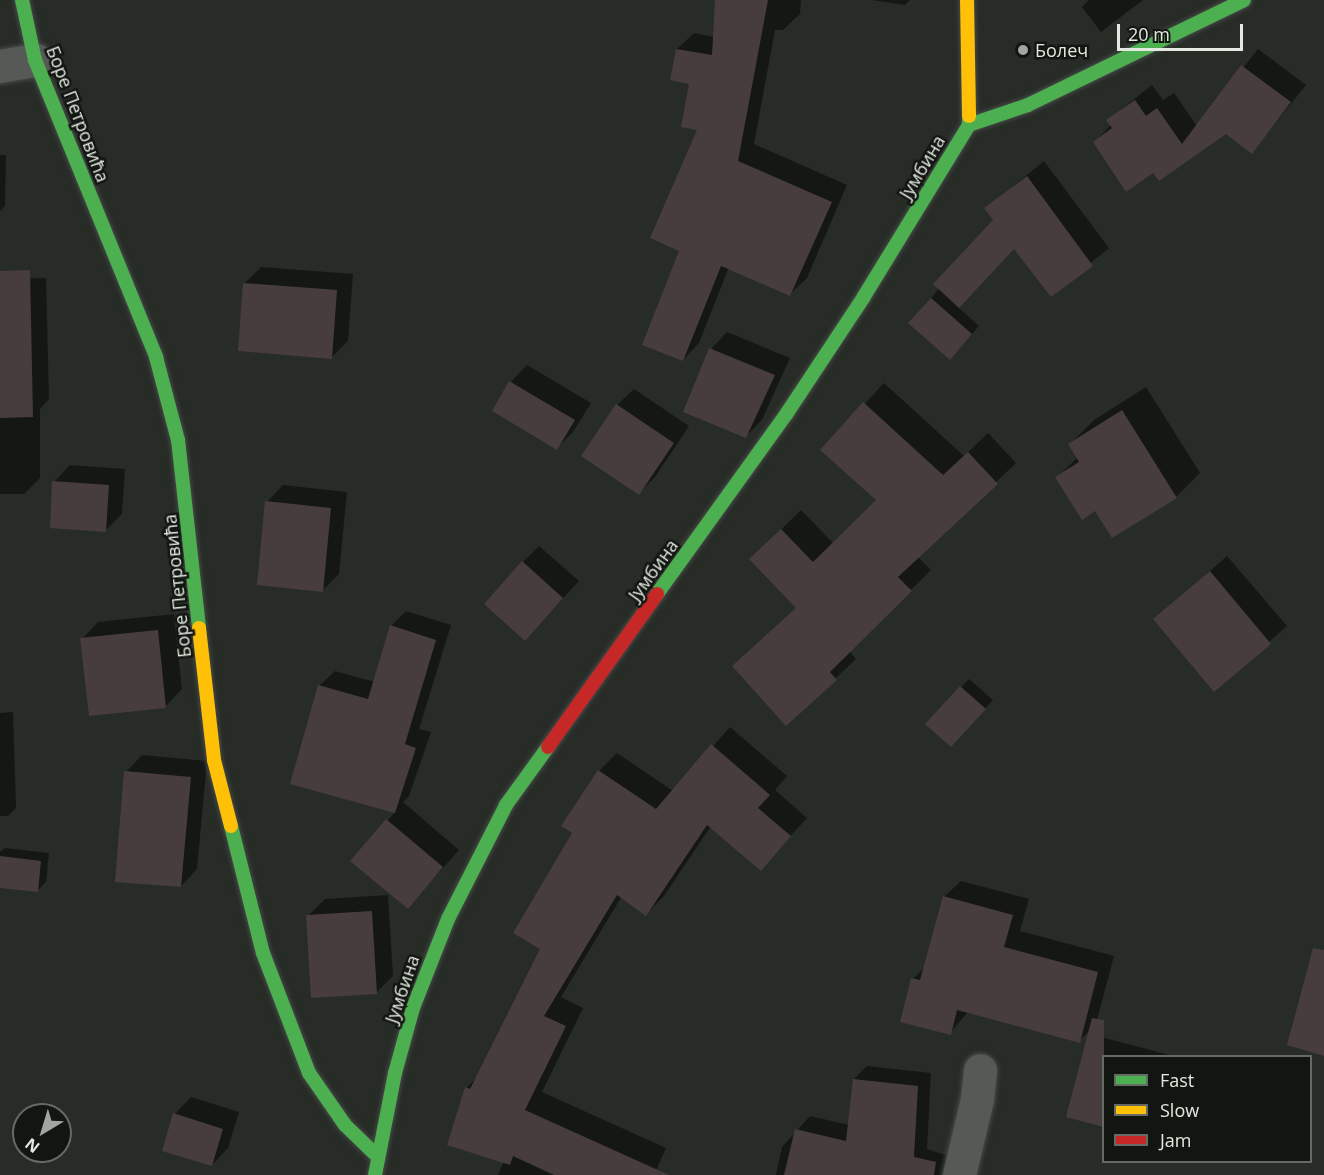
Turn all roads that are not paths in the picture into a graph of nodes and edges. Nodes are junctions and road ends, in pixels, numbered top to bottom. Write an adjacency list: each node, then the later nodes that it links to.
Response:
1 (22, 0): 4 (street, Боре Петровића)
2 (967, 0): 6 (street, Јумбина)
3 (1244, 0): 6 (street)
4 (35, 60): 5 (street); 8 (street, Боре Петровића)
5 (0, 66)
6 (969, 124): 8 (street, Јумбина)
7 (980, 1070): 10 (street)
8 (377, 1156): 9 (street, Јумбина)
9 (375, 1175)
10 (959, 1175)

